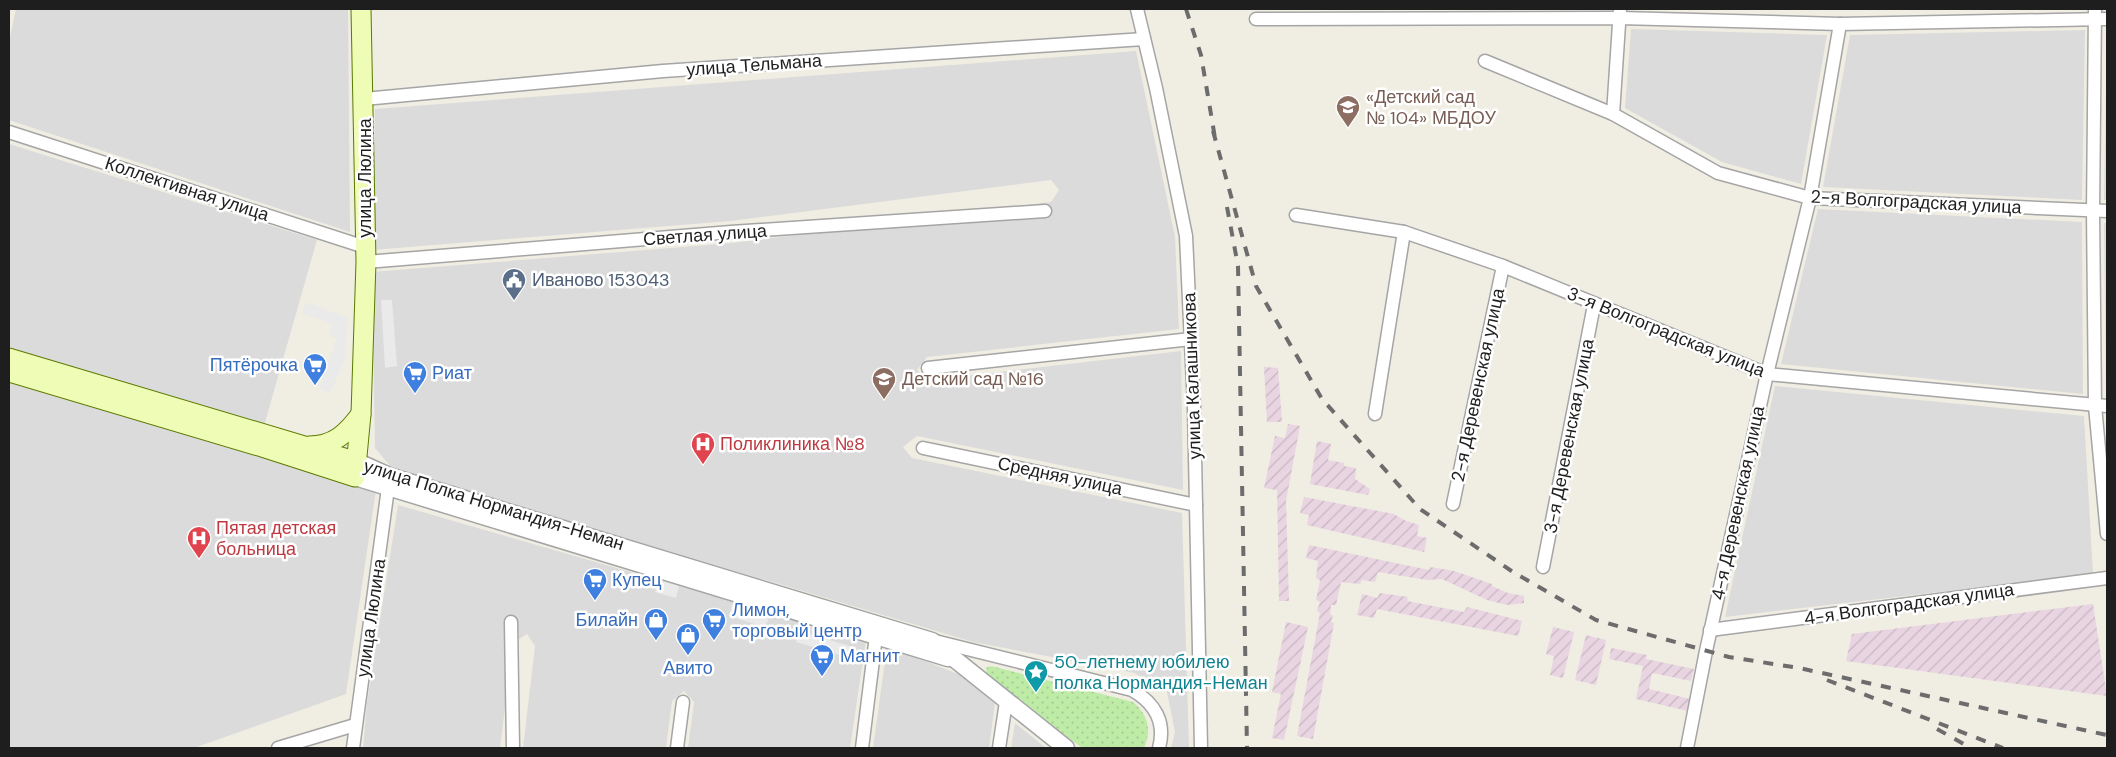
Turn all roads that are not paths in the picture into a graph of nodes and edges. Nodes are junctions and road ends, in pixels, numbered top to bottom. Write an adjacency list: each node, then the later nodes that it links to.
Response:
1 (361, 9): 10 (main road, улица Люлина)
2 (1137, 9): 8 (street, улица Калашникова)
3 (1620, 13): 4 (street); 7 (street); 11 (street)
4 (1464, 14): 6 (street)
5 (2100, 16): 7 (street); 15 (street)
6 (1256, 19)
7 (1840, 24): 13 (street, 4-я Деревенская улица)
8 (1144, 39): 10 (street, улица Тельмана); 22 (street, улица Калашникова)
9 (1485, 61): 11 (street, 2-я Волгоградская улица)
10 (364, 99): 19 (main road, улица Люлина)
11 (1613, 114): 13 (street, 2-я Волгоградская улица)
12 (9, 132): 19 (street, Коллективная улица)
13 (1810, 198): 15 (street, 2-я Волгоградская улица); 27 (street, 4-я Деревенская улица)
14 (1045, 211): 19 (street, Светлая улица)
15 (2093, 211): 16 (street, 2-я Волгоградская улица); 28 (street)
16 (2107, 211)
17 (1296, 215): 18 (street, 3-я Волгоградская улица)
18 (1404, 232): 20 (street, 3-я Волгоградская улица); 30 (street)
19 (366, 254): 23 (main road, улица Люлина)
20 (1503, 266): 21 (street, 3-я Волгоградская улица); 35 (street, 2-я Деревенская улица)
21 (1594, 305): 27 (street, 3-я Волгоградская улица); 38 (street, 3-я Деревенская улица)
22 (1191, 339): 25 (street); 36 (street, улица Калашникова)
23 (364, 346): 29 (main road, улица Люлина); 33 (main road, улица Люлина)
24 (9, 358): 31 (main road, улица Полка Нормандия-Неман)
25 (928, 368)
26 (9, 372): 33 (main road, улица Полка Нормандия-Неман)
27 (1767, 374): 28 (street, 3-я Волгоградская улица); 42 (street, 4-я Деревенская улица)
28 (2101, 406): 37 (street)
29 (361, 414): 31 (main road); 33 (main road, улица Люлина)
30 (1375, 414)
31 (302, 445): 33 (main road, улица Полка Нормандия-Неман)
32 (923, 448): 36 (street, Средняя улица)
33 (361, 472): 34 (street, улица Полка Нормандия-Неман); 41 (street, улица Полка Нормандия-Неман)
34 (388, 488): 41 (street, улица Полка Нормандия-Неман); 47 (street, улица Люлина)
35 (1453, 504)
36 (1196, 505): 56 (street, улица Калашникова)
37 (2107, 534)
38 (1543, 567)
39 (2107, 578): 42 (street, 4-я Волгоградская улица)
40 (511, 622): 50 (street)
41 (877, 630): 43 (street, улица Полка Нормандия-Неман); 44 (street, улица Полка Нормандия-Неман); 52 (street)
42 (1710, 630): 57 (street, 4-я Деревенская улица)
43 (932, 640): 44 (street, улица Полка Нормандия-Неман); 55 (street)
44 (970, 671): 46 (street, улица Полка Нормандия-Неман)
45 (683, 702): 51 (street)
46 (1006, 702): 53 (street); 54 (street, улица Полка Нормандия-Неман)
47 (355, 725): 48 (street); 49 (street, улица Люлина)
48 (278, 748)
49 (353, 748)
50 (514, 748)
51 (677, 748)
52 (862, 748)
53 (999, 748)
54 (1066, 748)
55 (1159, 748)
56 (1201, 748)
57 (1687, 748)

